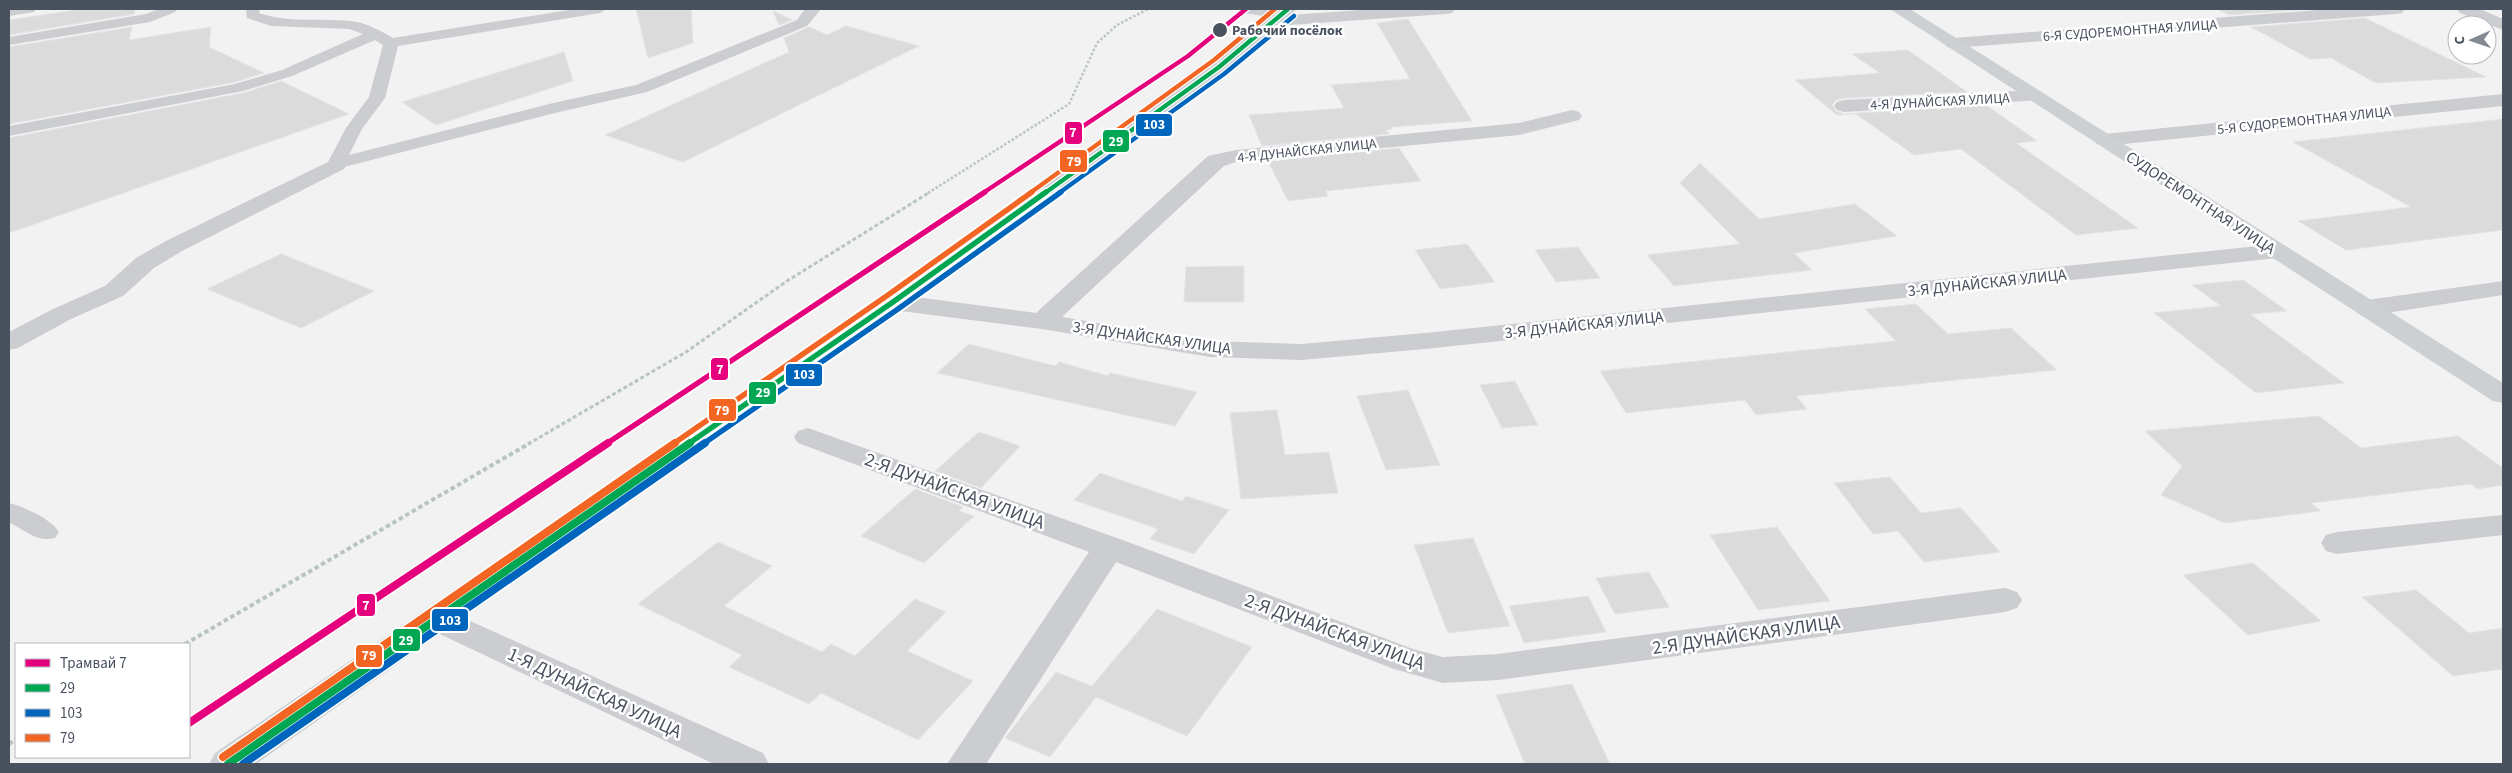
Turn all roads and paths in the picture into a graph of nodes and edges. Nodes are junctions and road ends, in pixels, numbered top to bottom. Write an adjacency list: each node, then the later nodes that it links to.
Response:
1 (29, 9): 12 (lane)
2 (170, 9): 16 (lane)
3 (253, 9): 15 (lane)
4 (600, 9): 17 (lane)
5 (812, 9): 25 (lane)
6 (1148, 9): 41 (path)
7 (1250, 9): 13 (street)
8 (1446, 9): 13 (street)
9 (1899, 9): 18 (main road, СУДОРЕМОНТНАЯ УЛИЦА)
10 (2396, 9): 18 (street, 6-Я СУДОРЕМОНТНАЯ УЛИЦА)
11 (2466, 9): 14 (street)
12 (9, 12)
13 (1282, 15): 28 (main road)
14 (2503, 25)
15 (376, 34): 17 (lane); 23 (lane)
16 (9, 41)
17 (391, 43): 25 (lane)
18 (1953, 43): 19 (main road, СУДОРЕМОНТНАЯ УЛИЦА)
19 (2035, 96): 21 (street, 4-Я ДУНАЙСКАЯ УЛИЦА); 24 (main road, СУДОРЕМОНТНАЯ УЛИЦА)
20 (2503, 100): 24 (street, 5-Я СУДОРЕМОНТНАЯ УЛИЦА)
21 (1844, 106)
22 (1572, 116): 30 (street, 4-Я ДУНАЙСКАЯ УЛИЦА)
23 (9, 131)
24 (2104, 140): 26 (main road, СУДОРЕМОНТНАЯ УЛИЦА)
25 (336, 164): 31 (street)
26 (2277, 251): 29 (main road, СУДОРЕМОНТНАЯ УЛИЦА); 30 (street, 3-Я ДУНАЙСКАЯ УЛИЦА)
27 (2503, 288): 29 (street)
28 (893, 302): 30 (street, 3-Я ДУНАЙСКАЯ УЛИЦА); 40 (main road)
29 (2367, 308): 32 (main road, СУДОРЕМОНТНАЯ УЛИЦА)
30 (1042, 321)
31 (9, 342)
32 (2503, 395)
33 (808, 437): 38 (street, 2-Я ДУНАЙСКАЯ УЛИЦА)
34 (9, 511): 36 (lane)
35 (2503, 525): 37 (street)
36 (46, 532)
37 (2337, 543)
38 (1109, 547): 39 (street, 2-Я ДУНАЙСКАЯ УЛИЦА); 44 (street)
39 (2005, 600)
40 (439, 619): 42 (main road); 43 (street, 1-Я ДУНАЙСКАЯ УЛИЦА)
41 (187, 643)
42 (228, 764)
43 (750, 764)
44 (966, 764)

